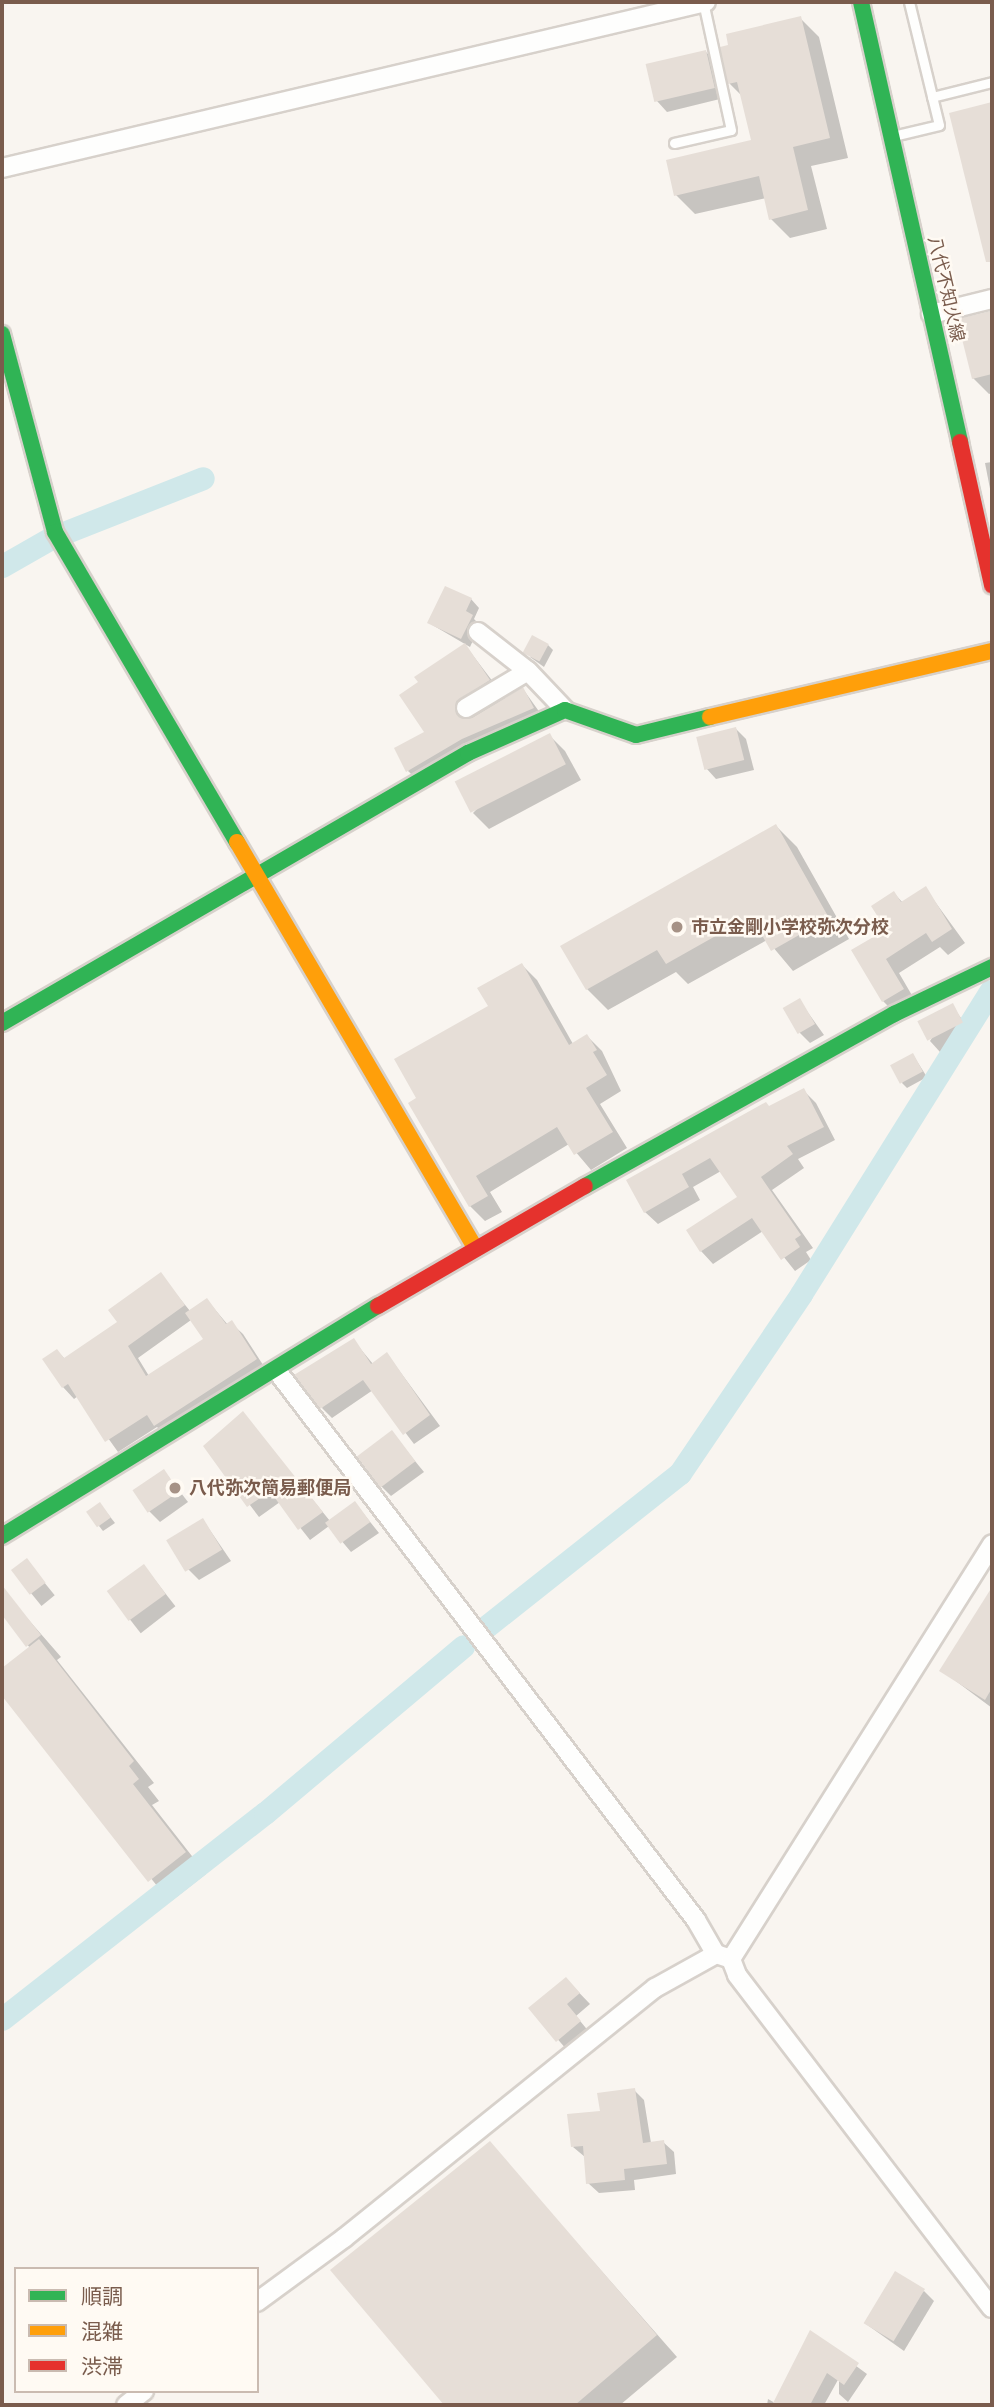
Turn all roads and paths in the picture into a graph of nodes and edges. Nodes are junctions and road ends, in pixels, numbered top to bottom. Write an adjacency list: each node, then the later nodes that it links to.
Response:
1 (704, 2): 7 (lane); 8 (street)
2 (861, 2): 6 (street, 八代不知火線)
3 (909, 2): 5 (lane)
4 (992, 82): 5 (lane)
5 (932, 97): 6 (lane)
6 (891, 136): 10 (street, 八代不知火線)
7 (674, 143)
8 (2, 168)
9 (992, 299): 10 (street)
10 (932, 314): 12 (street, 八代不知火線)
11 (2, 334): 18 (street)
12 (992, 585)
13 (478, 632): 15 (street)
14 (992, 651): 17 (street)
15 (528, 671): 16 (street); 17 (street)
16 (466, 708)
17 (565, 709): 18 (street)
18 (258, 877): 20 (street); 21 (street)
19 (992, 967): 21 (street)
20 (2, 1023)
21 (475, 1247): 22 (street)
22 (277, 1371): 23 (street); 25 (street)
23 (2, 1536)
24 (992, 1544): 25 (street)
25 (724, 1957): 26 (street); 27 (street)
26 (259, 2300)
27 (992, 2308)
28 (141, 2393): 29 (street)
29 (126, 2405)

